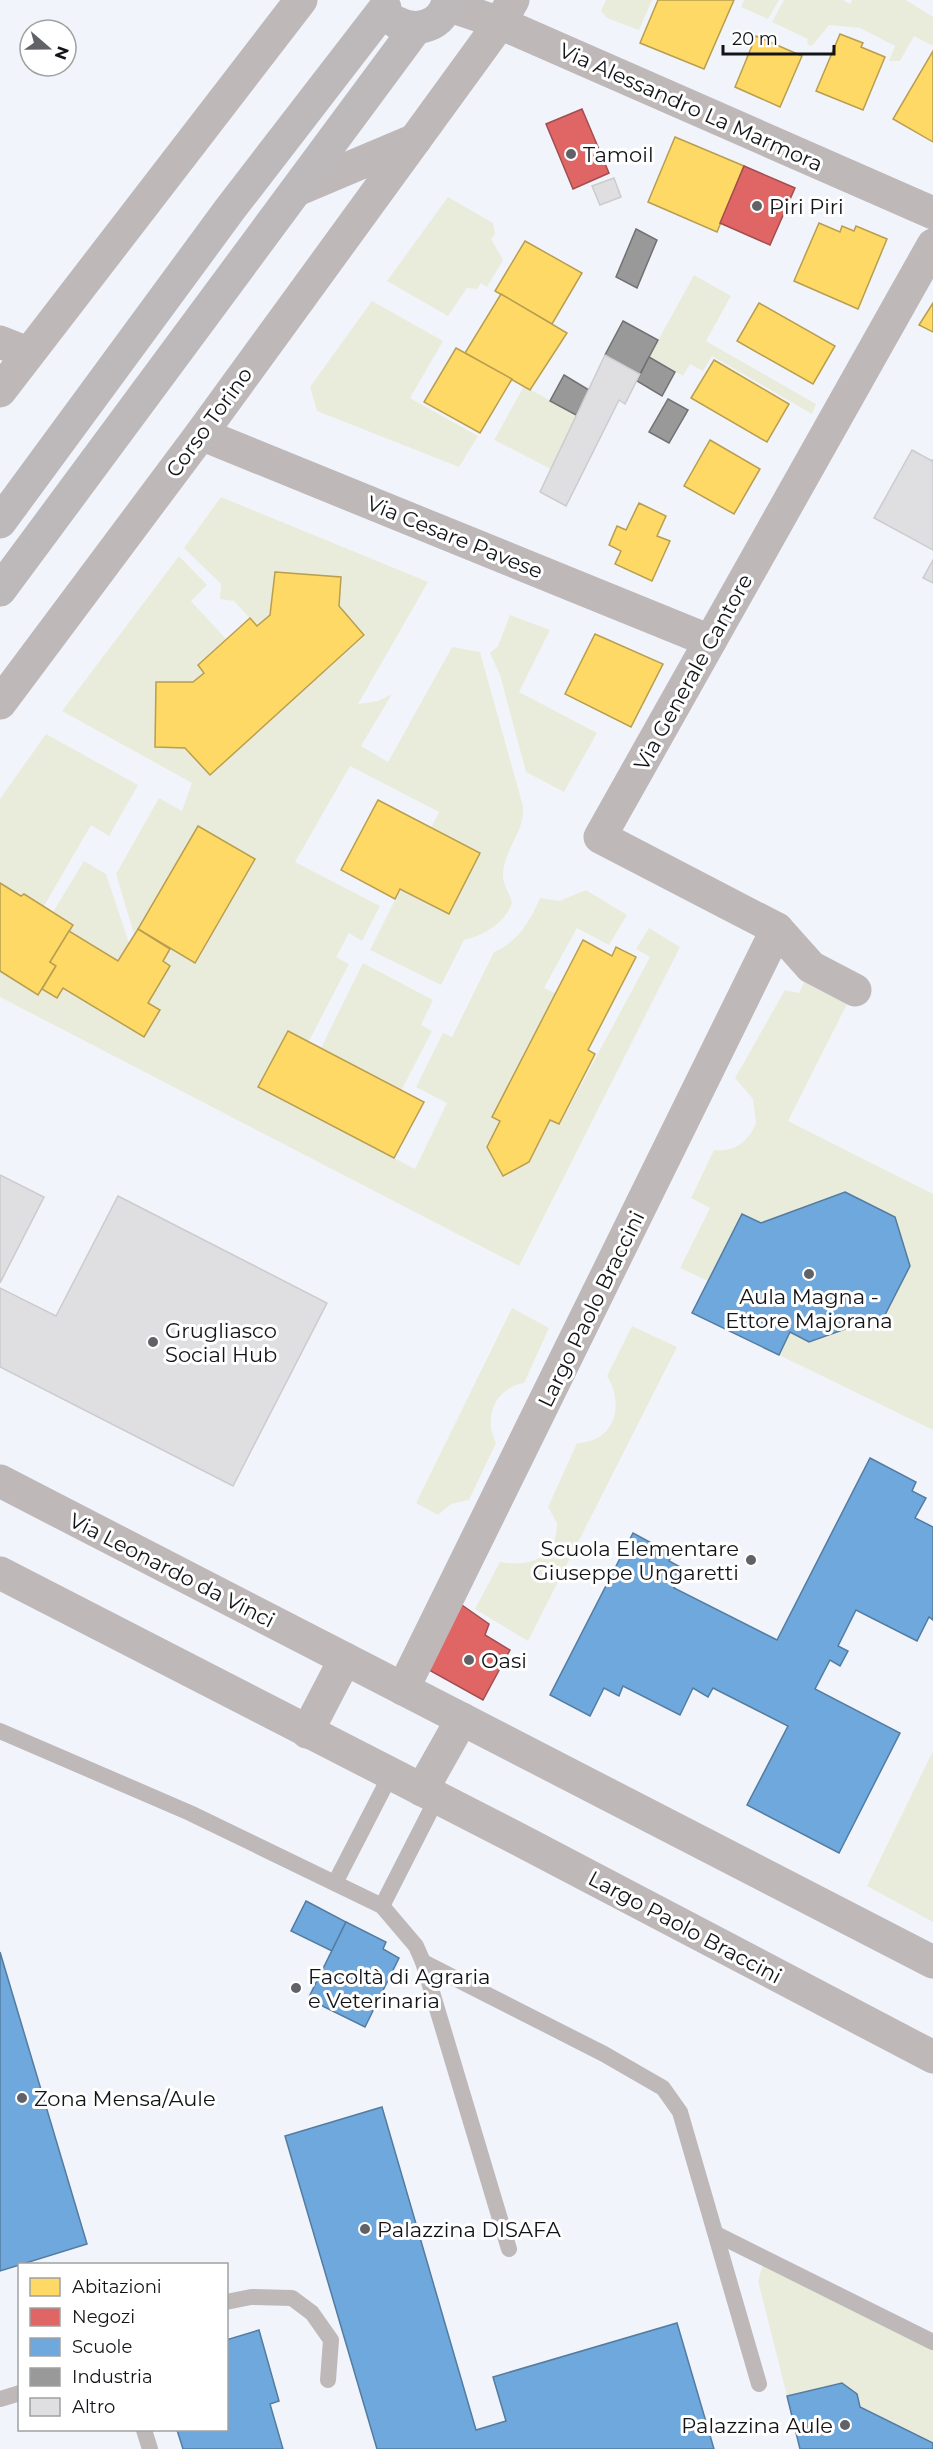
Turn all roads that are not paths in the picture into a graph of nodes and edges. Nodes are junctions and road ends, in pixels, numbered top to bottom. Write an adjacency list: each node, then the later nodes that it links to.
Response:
1 (300, 0): 10 (street)
2 (447, 2): 4 (street, Via Alessandro La Marmora); 5 (street)
3 (384, 4): 5 (street); 13 (street)
4 (507, 12): 6 (street, Corso Torino); 8 (street, Via Alessandro La Marmora)
5 (416, 28): 7 (street)
6 (415, 140): 7 (street); 12 (street, Corso Torino)
7 (299, 189): 14 (street)
8 (933, 213)
9 (928, 255): 15 (street, Via Generale Cantore)
10 (14, 348): 11 (street)
11 (0, 391)
12 (201, 434): 15 (street, Via Cesare Pavese); 16 (street, Corso Torino)
13 (0, 522)
14 (0, 590)
15 (710, 641): 17 (street, Via Generale Cantore)
16 (0, 703)
17 (777, 929): 18 (street, Via Generale Cantore); 22 (street, Largo Paolo Braccini)
18 (855, 990)
19 (0, 1481): 21 (street, Via Leonardo da Vinci)
20 (0, 1573): 25 (street)
21 (345, 1659): 22 (street); 25 (street)
22 (403, 1689): 23 (street)
23 (462, 1719): 27 (street); 31 (street)
24 (0, 1731): 28 (lane)
25 (307, 1732): 26 (street, Largo Paolo Braccini)
26 (391, 1774): 27 (street, Largo Paolo Braccini); 28 (lane)
27 (430, 1794): 29 (lane); 32 (street, Largo Paolo Braccini)
28 (335, 1883): 29 (lane)
29 (381, 1906): 30 (lane)
30 (423, 1962): 33 (lane); 34 (lane)
31 (933, 1962)
32 (933, 2057)
33 (718, 2235): 36 (lane); 38 (lane)
34 (509, 2249)
35 (228, 2302): 37 (lane)
36 (933, 2342)
37 (327, 2380)
38 (759, 2384)
39 (18, 2394): 40 (lane)
40 (0, 2399)
41 (144, 2431): 42 (lane)
42 (150, 2449)

